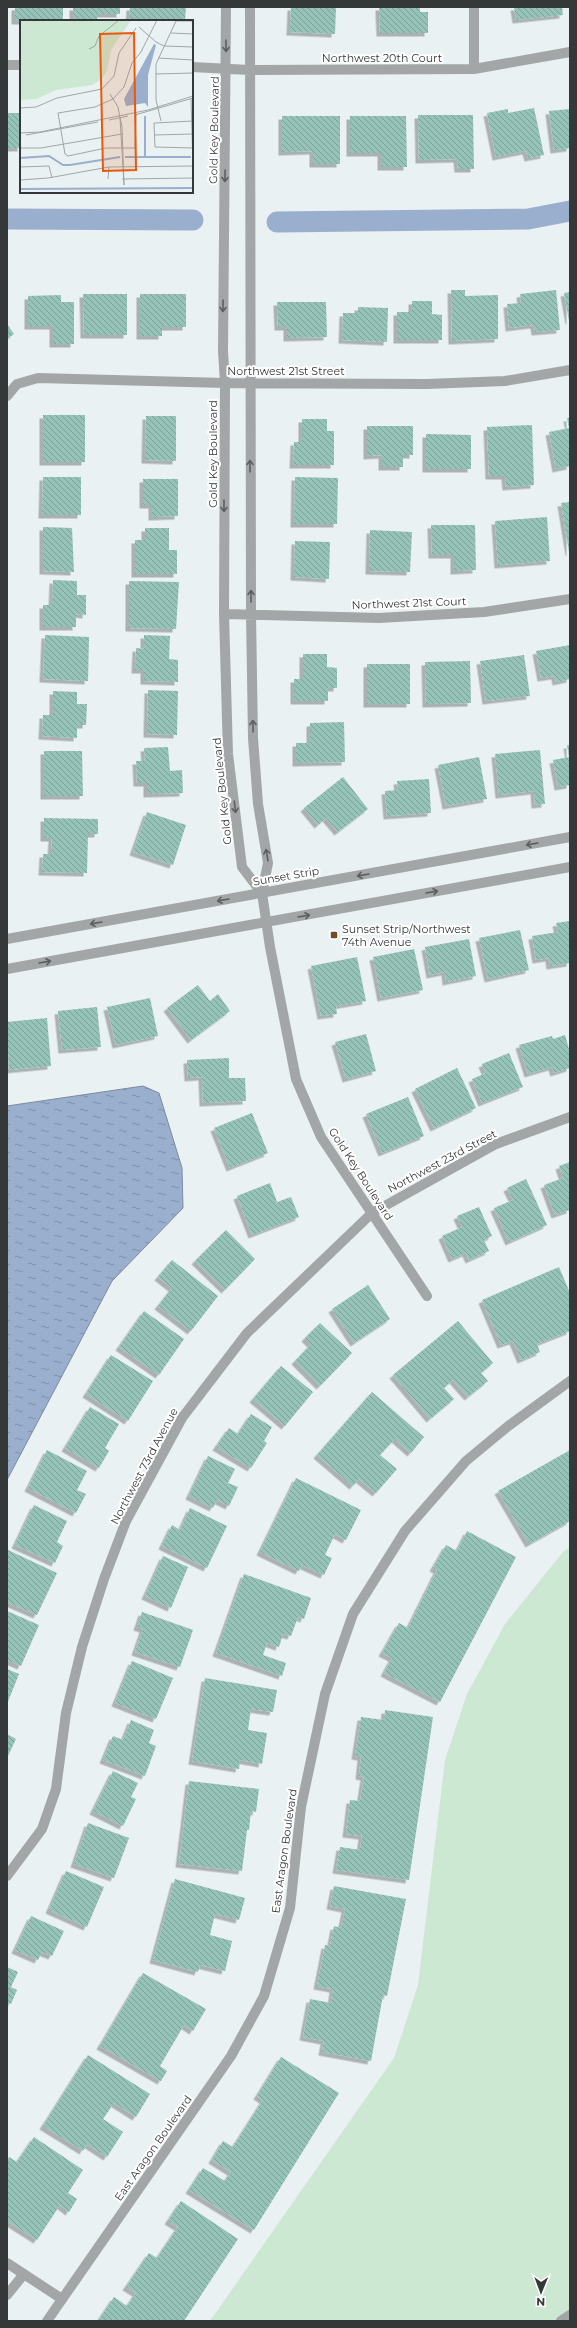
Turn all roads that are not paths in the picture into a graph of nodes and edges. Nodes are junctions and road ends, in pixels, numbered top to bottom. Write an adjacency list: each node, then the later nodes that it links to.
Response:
1 (226, 7): 8 (street, Gold Key Boulevard, one-way to 8)
2 (250, 7): 10 (street, Gold Key Boulevard)
3 (474, 7): 9 (street)
4 (570, 52): 9 (street, Northwest 20th Court)
5 (7, 65): 6 (street)
6 (20, 65)
7 (193, 67): 8 (street, Northwest 20th Court)
8 (226, 68): 10 (street, Northwest 20th Court); 12 (street, Gold Key Boulevard, one-way to 12)
9 (474, 69): 10 (street, Northwest 20th Court)
10 (250, 70): 13 (street, Gold Key Boulevard)
11 (570, 370): 13 (street, Northwest 21st Street)
12 (225, 383): 13 (street, Northwest 21st Street); 14 (street, Northwest 21st Street); 16 (street, Gold Key Boulevard, one-way to 16)
13 (250, 383): 17 (street, Gold Key Boulevard, one-way to 13)
14 (7, 396)
15 (570, 598): 17 (street, Northwest 21st Court)
16 (224, 614): 17 (street, Northwest 21st Court); 20 (street, Gold Key Boulevard, one-way to 20)
17 (251, 614): 20 (street, Gold Key Boulevard, one-way to 17)
18 (570, 837): 20 (street, Sunset Strip, one-way to 20)
19 (570, 867): 21 (street, one-way to 19)
20 (262, 893): 21 (street, Gold Key Boulevard); 22 (street, Sunset Strip, one-way to 22)
21 (266, 923): 23 (street, one-way to 21); 25 (street, Gold Key Boulevard)
22 (7, 939)
23 (7, 969)
24 (570, 1117): 25 (street, Northwest 23rd Street)
25 (372, 1213): 26 (street, Gold Key Boulevard); 28 (street, Northwest 73rd Avenue)
26 (427, 1296)
27 (570, 1381): 32 (street, East Aragon Boulevard)
28 (7, 1876)
29 (7, 2263): 30 (street)
30 (24, 2274): 31 (street); 32 (street)
31 (7, 2295)
32 (62, 2299): 34 (street, East Aragon Boulevard)
33 (570, 2314): 35 (street)
34 (47, 2321)
35 (561, 2321)

